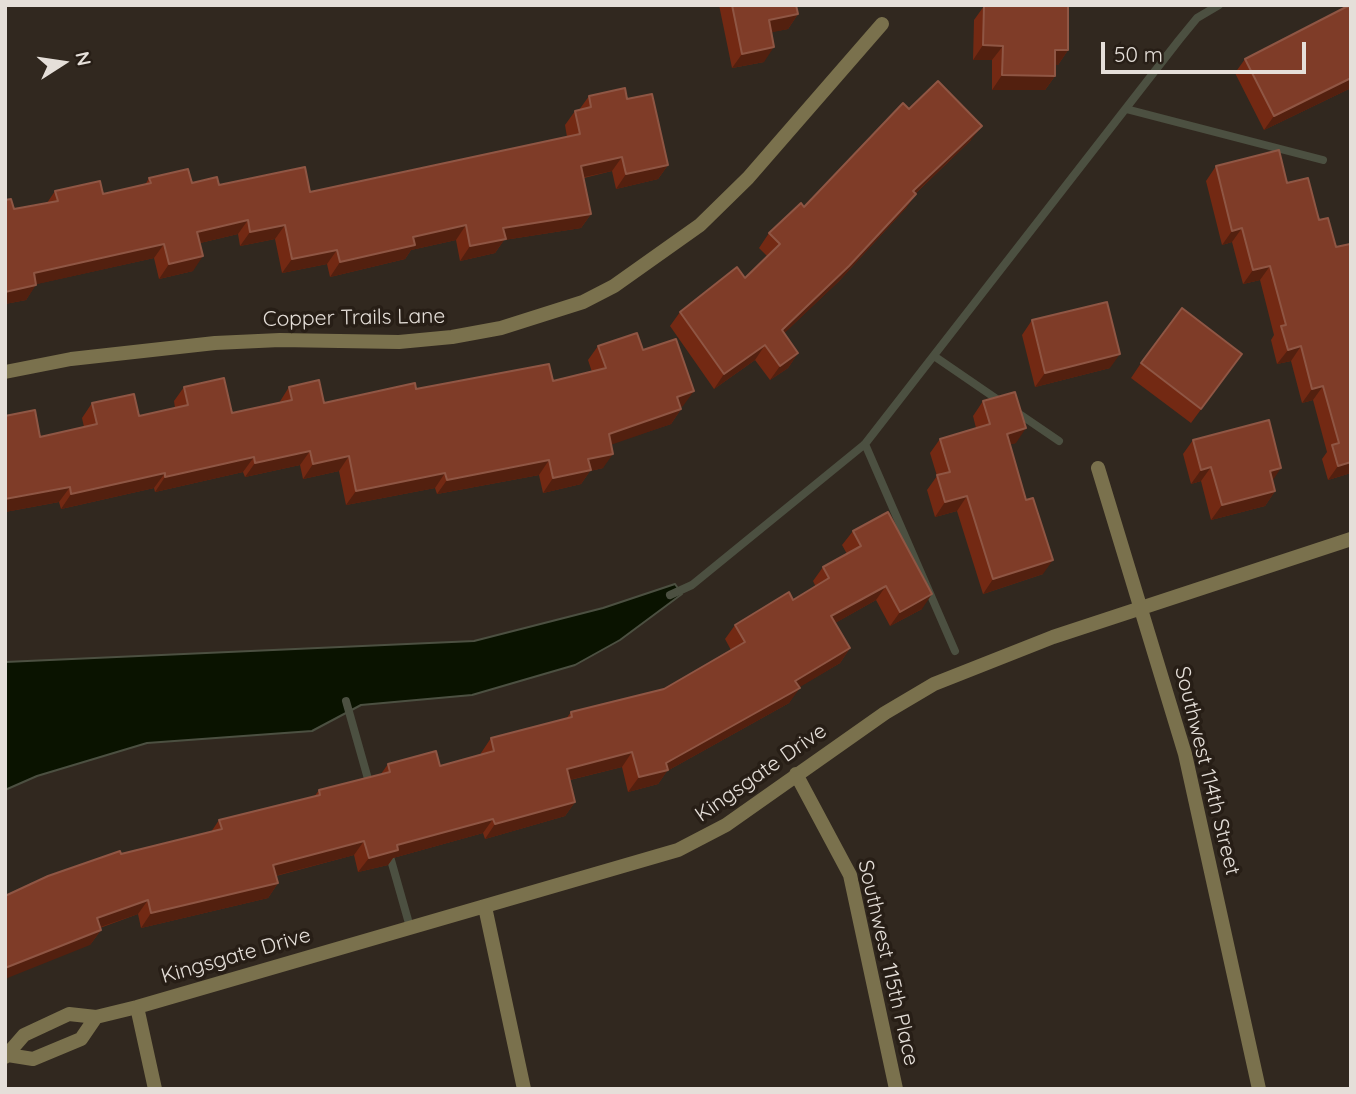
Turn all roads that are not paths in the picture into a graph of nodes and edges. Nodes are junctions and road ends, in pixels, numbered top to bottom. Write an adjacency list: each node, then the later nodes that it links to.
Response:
1 (882, 24): 2 (street, Copper Trails Lane)
2 (5, 372)
3 (1098, 468): 5 (street, Southwest 114th Street)
4 (1351, 539): 5 (street, Kingsgate Drive)
5 (1142, 609): 6 (street, Kingsgate Drive); 14 (street, Southwest 114th Street)
6 (796, 774): 7 (street, Kingsgate Drive); 13 (street, Southwest 115th Place)
7 (485, 906): 8 (street, Kingsgate Drive); 12 (street)
8 (137, 1007): 9 (street, Kingsgate Drive); 11 (street)
9 (96, 1017): 10 (street, Kingsgate Drive); 10 (street, Kingsgate Drive)
10 (7, 1056)
11 (155, 1089)
12 (524, 1089)
13 (896, 1089)
14 (1259, 1089)

